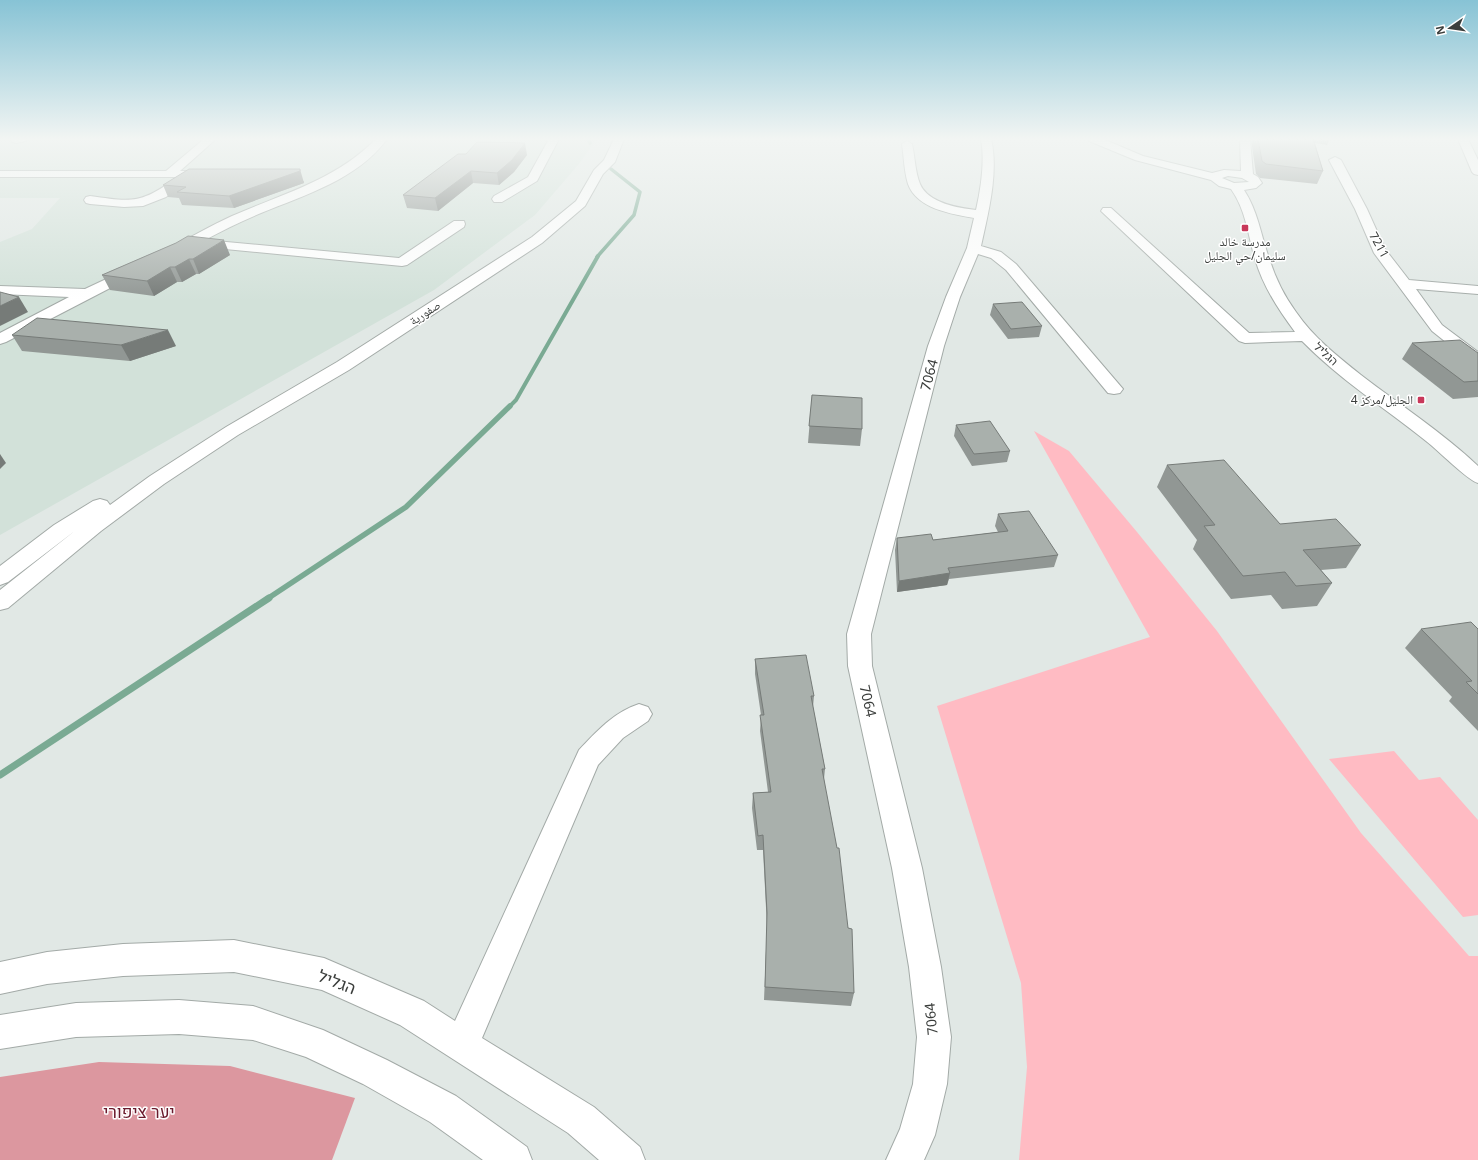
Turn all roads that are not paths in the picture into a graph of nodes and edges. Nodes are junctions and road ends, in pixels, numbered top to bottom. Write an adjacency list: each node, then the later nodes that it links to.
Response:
1 (160, 193): 11 (street)
2 (300, 193): 15 (street)
3 (508, 193): 10 (street)
4 (586, 193): 27 (street, صفورية)
5 (921, 193): 13 (street)
6 (986, 193): 13 (street, 7064)
7 (1243, 193): 23 (street, הגליל)
8 (1251, 193): 28 (street, הגליל)
9 (1352, 193): 19 (street, 7211)
10 (498, 199)
11 (90, 200)
12 (1107, 211): 23 (street)
13 (981, 216): 16 (street, 7064)
14 (459, 224): 15 (street)
15 (192, 242): 17 (street)
16 (974, 248): 26 (street); 38 (street, 7064)
17 (164, 256)
18 (143, 266): 22 (street)
19 (1405, 284): 21 (street); 25 (street, 7211)
20 (0, 290): 22 (street)
21 (1478, 290)
22 (87, 293): 24 (street)
23 (1307, 336): 29 (street, הגליל)
24 (0, 339)
25 (1478, 360)
26 (1114, 390)
27 (232, 431): 30 (street); 31 (street)
28 (1478, 459)
29 (1478, 477)
30 (0, 577)
31 (0, 602)
32 (639, 714): 35 (street)
33 (0, 978): 35 (street, הגליל)
34 (0, 1032): 36 (street)
35 (462, 1044): 37 (street, הגליל)
36 (514, 1160)
37 (627, 1160)
38 (904, 1160)

